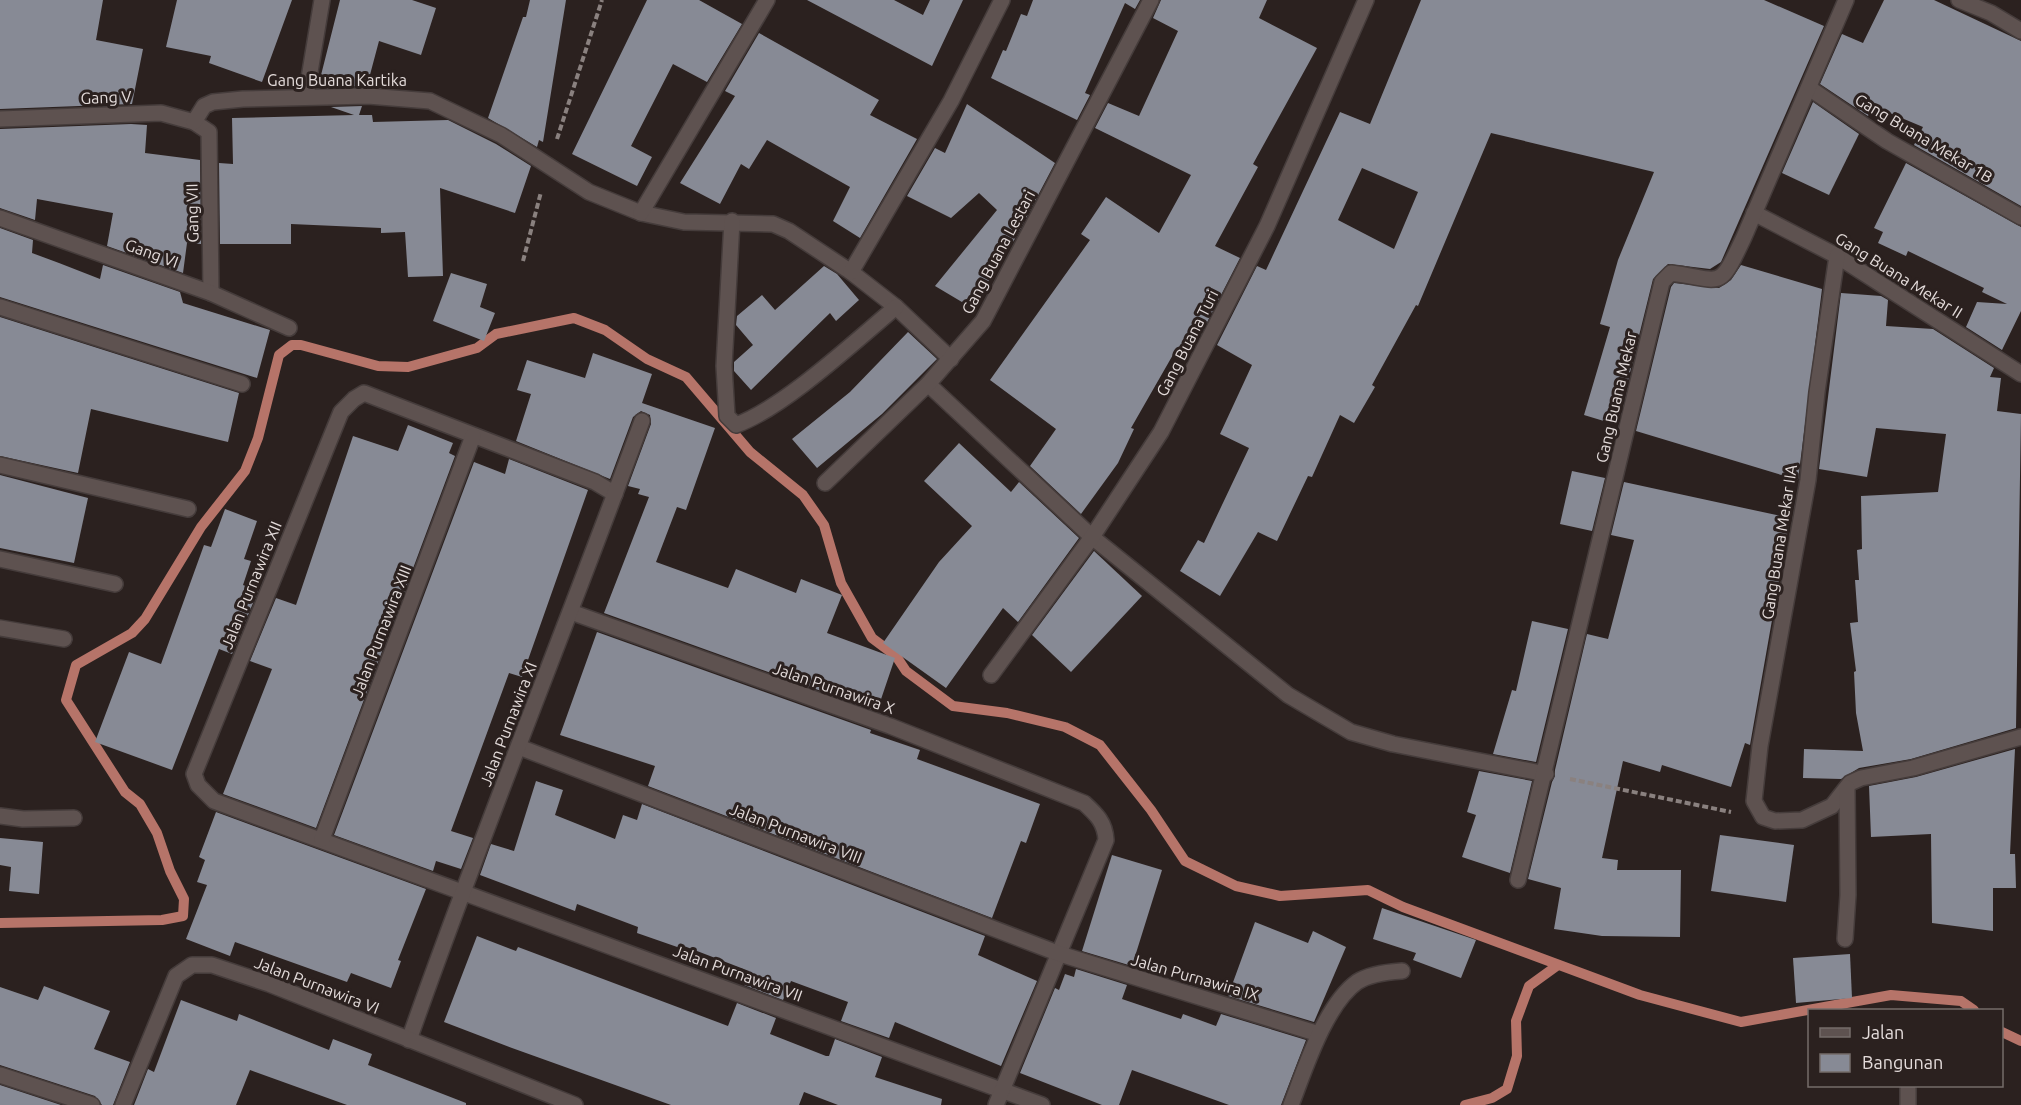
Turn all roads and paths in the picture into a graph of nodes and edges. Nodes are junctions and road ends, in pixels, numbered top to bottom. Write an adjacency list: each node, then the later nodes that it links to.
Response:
1 (322, 0): 11 (street)
2 (602, 0): 15 (path)
3 (767, 0): 16 (street)
4 (1002, 0): 23 (street)
5 (1150, 0): 28 (street, Gang Buana Lestari)
6 (1366, 0): 38 (street, Gang Buana Turi)
7 (1846, 0): 10 (street, Gang Buana Mekar)
8 (1959, 0): 9 (street)
9 (2021, 32)
10 (1809, 88): 17 (street, Gang Buana Mekar); 18 (street, Gang Buana Mekar 1B)
11 (306, 96): 13 (street, Gang Buana Kartika); 15 (street, Gang Buana Kartika)
12 (0, 119): 13 (street, Gang V)
13 (194, 122): 14 (street, Gang V)
14 (209, 132): 24 (street, Gang VII)
15 (548, 163): 16 (street, Gang Buana Kartika); 22 (path)
16 (641, 213): 20 (street, Gang Buana Kartika)
17 (1754, 213): 21 (street, Gang Buana Mekar II); 47 (street, Gang Buana Mekar)
18 (2021, 217)
19 (0, 218): 24 (street, Gang VI)
20 (732, 221): 23 (street, Gang Buana Kartika); 26 (street)
21 (1837, 256): 29 (street, Gang Buana Mekar II); 51 (street, Gang Buana Mekar IIA)
22 (523, 261)
23 (851, 272): 26 (street, Gang Buana Kartika)
24 (211, 293): 27 (street, Gang VI)
25 (0, 307): 30 (street)
26 (896, 307): 28 (street, Gang Buana Kartika)
27 (289, 328)
28 (951, 359): 31 (street, Gang Buana Lestari)
29 (2021, 374)
30 (243, 384)
31 (928, 384): 35 (street, Gang Buana Lestari); 38 (street)
32 (642, 421): 36 (street, Jalan Purnawira XI)
33 (473, 435): 36 (street, Jalan Purnawira XII); 52 (street, Jalan Purnawira XIII); 52 (street, Jalan Purnawira XII)
34 (0, 465): 37 (street)
35 (825, 483)
36 (615, 494): 41 (street, Jalan Purnawira XI)
37 (188, 509)
38 (1092, 537): 44 (street, Gang Buana Turi); 47 (street)
39 (0, 559): 40 (street)
40 (115, 584)
41 (572, 612): 46 (street, Jalan Purnawira XI); 56 (street, Jalan Purnawira X)
42 (0, 628): 43 (street)
43 (64, 639)
44 (991, 675)
45 (2021, 737): 48 (street)
46 (519, 747): 54 (street, Jalan Purnawira XI); 56 (street, Jalan Purnawira VIII)
47 (1546, 774): 51 (path); 53 (street, Gang Buana Mekar)
48 (1847, 788): 51 (street); 55 (street)
49 (0, 816): 50 (street)
50 (74, 818)
51 (1775, 821)
52 (322, 839): 54 (street, Jalan Purnawira XII)
53 (1518, 880)
54 (461, 893): 59 (street, Jalan Purnawira XI); 62 (street, Jalan Purnawira VII)
55 (1845, 939)
56 (1060, 954): 58 (street, Jalan Purnawira IX); 62 (street)
57 (1402, 971): 58 (street)
58 (1319, 1034): 67 (street)
59 (409, 1040): 64 (street, Jalan Purnawira VI); 65 (street, Jalan Purnawira VI)
60 (0, 1075): 63 (street)
61 (1908, 1089): 68 (street)
62 (999, 1098): 66 (street)
63 (92, 1105)
64 (123, 1105)
65 (575, 1105)
66 (1042, 1105)
67 (1291, 1105)
68 (1908, 1105)

